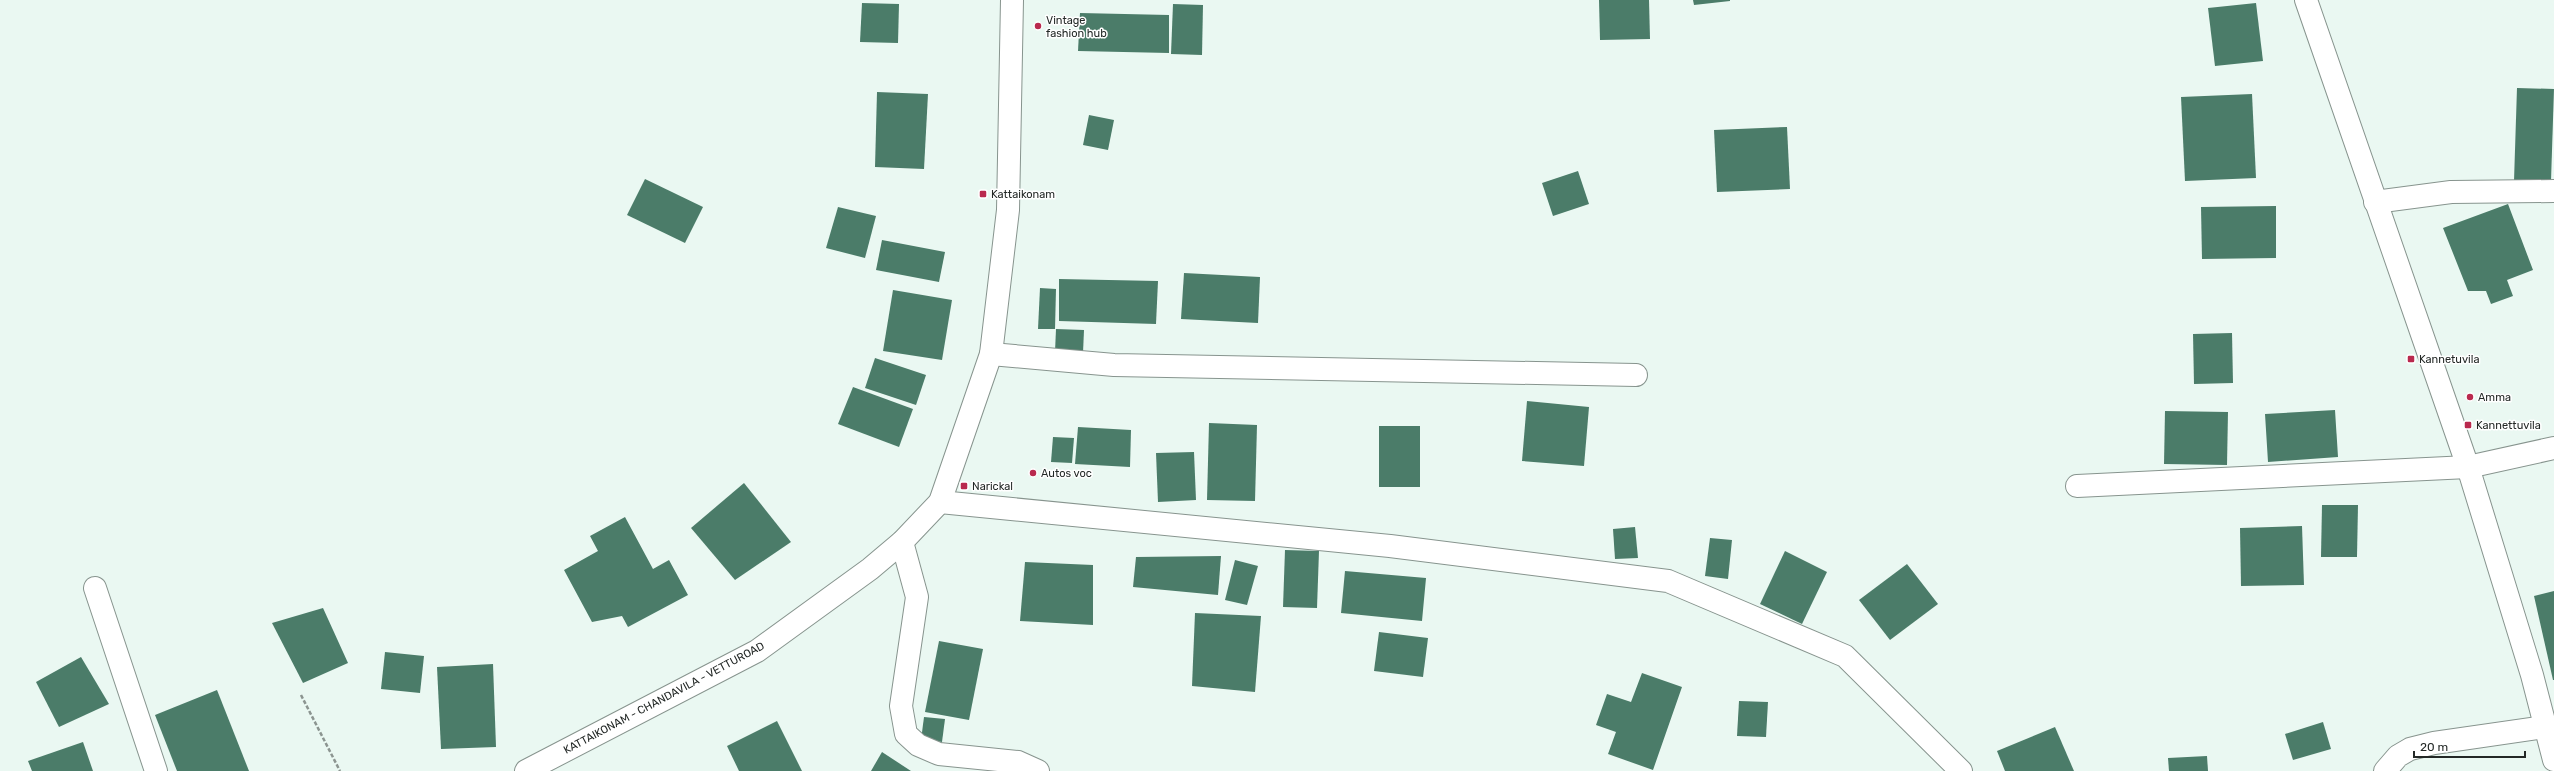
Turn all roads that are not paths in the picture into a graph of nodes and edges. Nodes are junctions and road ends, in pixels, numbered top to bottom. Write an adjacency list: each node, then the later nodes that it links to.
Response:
1 (1012, 0): 5 (street, KATTAIKONAM - CHANDAVILA - VETTUROAD)
2 (2306, 0): 4 (street)
3 (2554, 191): 4 (street)
4 (2375, 202): 8 (street)
5 (991, 354): 6 (street); 10 (street, KATTAIKONAM - CHANDAVILA - VETTUROAD)
6 (1636, 375)
7 (2554, 448): 8 (street)
8 (2468, 467): 9 (street); 13 (street)
9 (2077, 486)
10 (940, 502): 11 (street, KATTAIKONAM - CHANDAVILA - VETTUROAD); 18 (street)
11 (902, 542): 16 (street, KATTAIKONAM - CHANDAVILA - VETTUROAD); 17 (street)
12 (95, 588): 15 (street)
13 (2544, 727): 14 (street); 19 (street)
14 (2554, 760)
15 (156, 771)
16 (526, 771)
17 (1038, 771)
18 (1961, 771)
19 (2385, 771)

